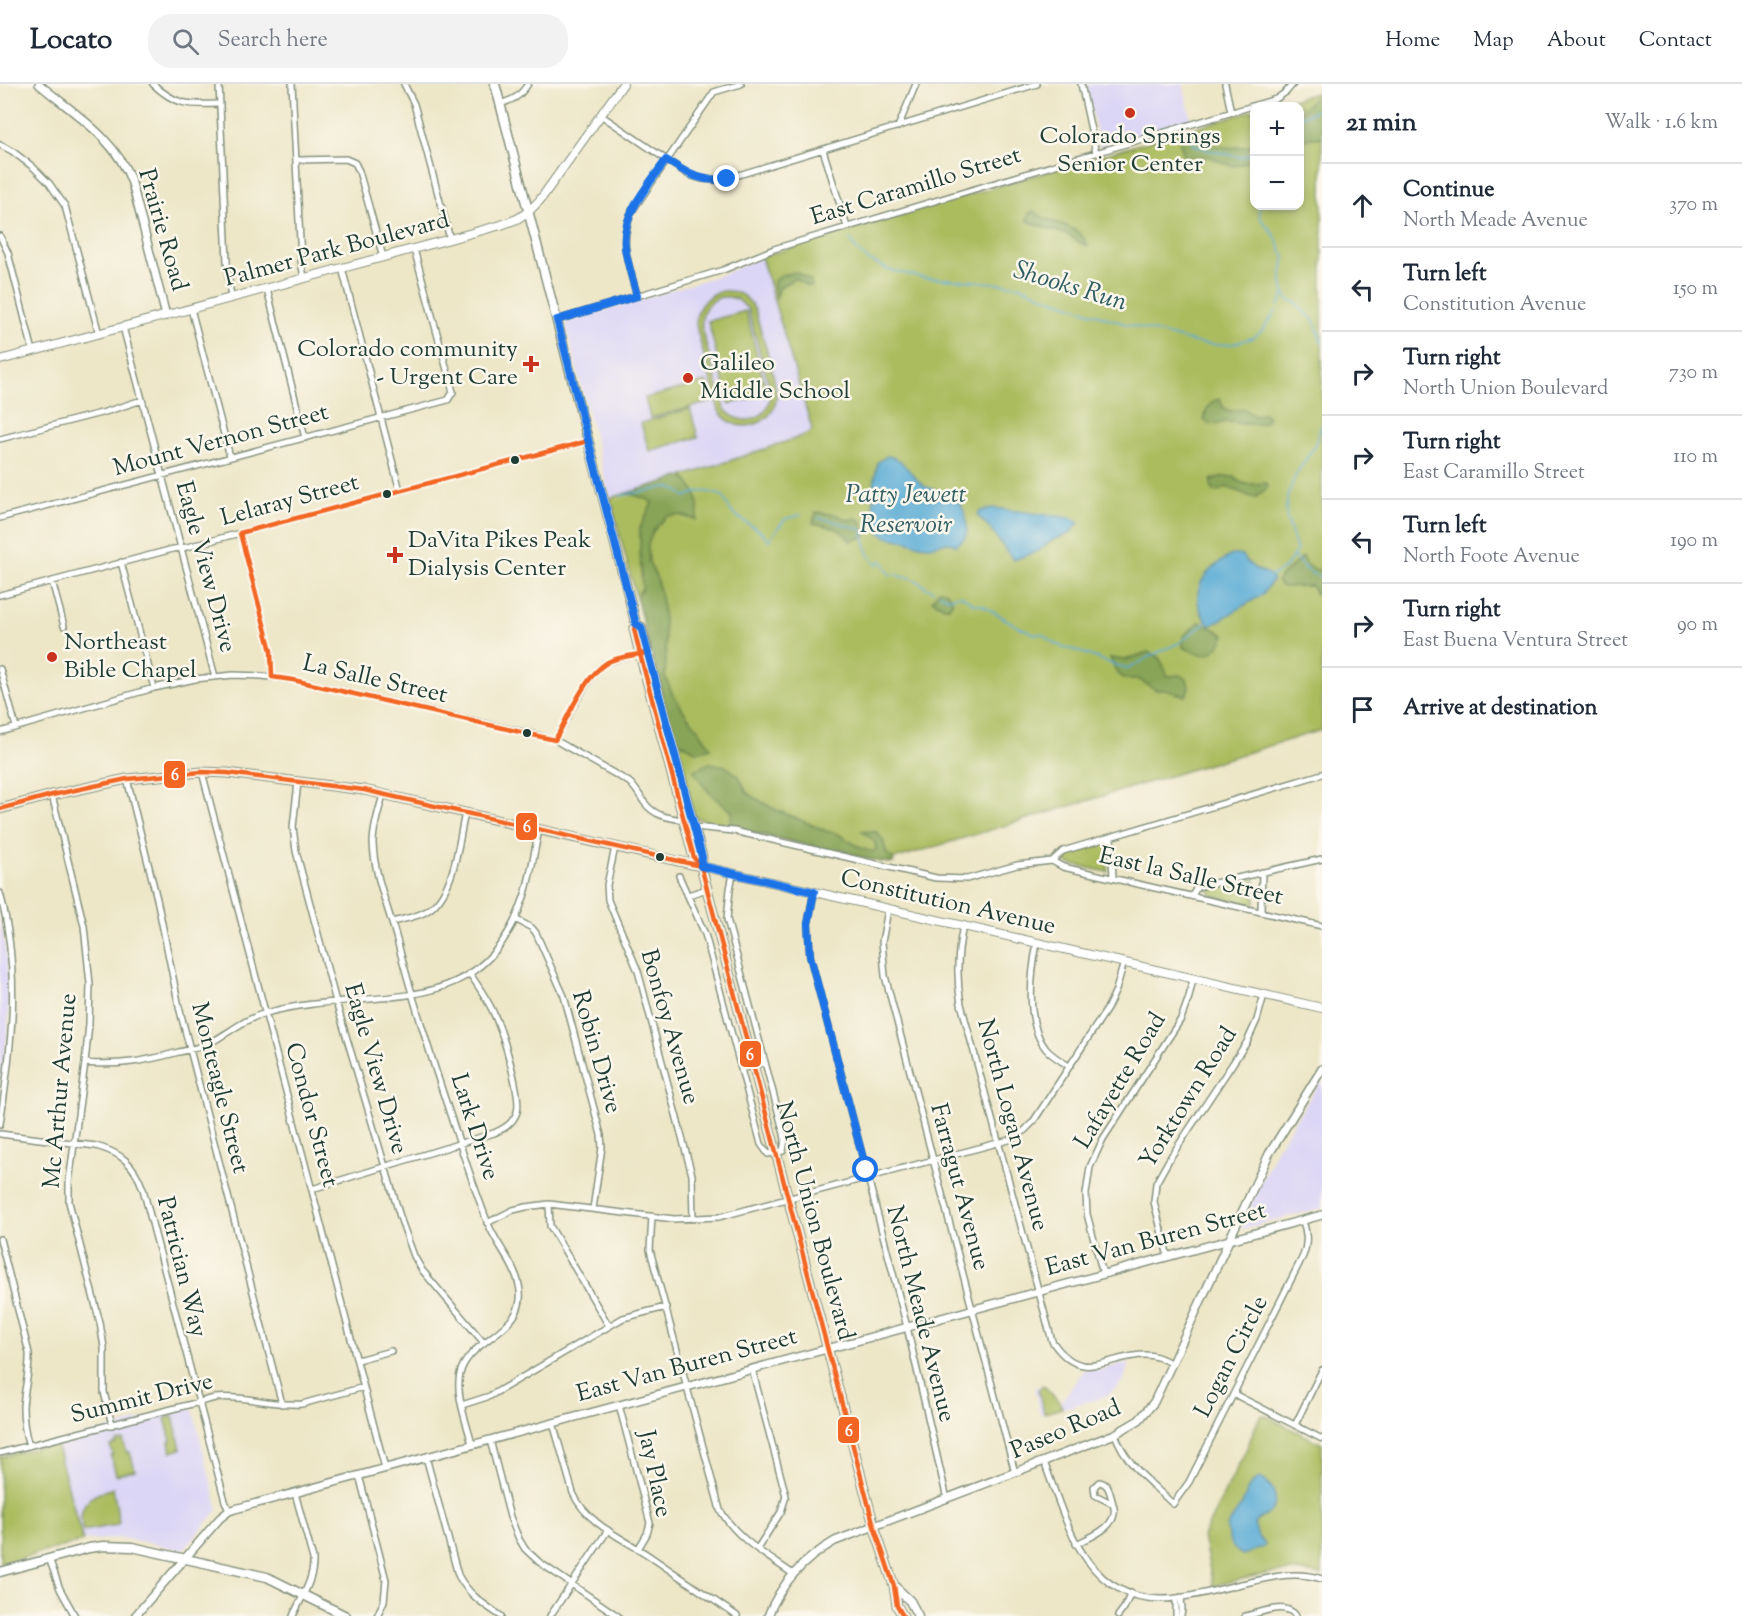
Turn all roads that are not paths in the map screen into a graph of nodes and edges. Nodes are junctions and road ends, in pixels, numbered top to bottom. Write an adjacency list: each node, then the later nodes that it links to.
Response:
1 (39, 84): 37 (street, Prairie Road)
2 (153, 84): 15 (street)
3 (219, 84): 15 (street)
4 (292, 84): 23 (street)
5 (404, 84): 28 (street)
6 (495, 84): 16 (main road, North Union Boulevard)
7 (528, 84): 16 (street)
8 (624, 84): 18 (main road, Palmer Park Boulevard)
9 (741, 84): 24 (street)
10 (915, 84): 19 (street)
11 (1037, 84): 19 (street)
12 (1081, 84): 22 (street)
13 (1225, 84): 17 (street)
14 (1293, 84): 17 (street, East Caramillo Street)
15 (219, 104): 35 (street)
16 (500, 104): 25 (main road, North Union Boulevard)
17 (1231, 112): 22 (street, East Caramillo Street)
18 (602, 116): 24 (street); 25 (main road, Palmer Park Boulevard)
19 (898, 127): 21 (street)
20 (0, 145): 40 (street)
21 (823, 150): 24 (street); 26 (street)
22 (1096, 153): 26 (street, East Caramillo Street)
23 (296, 160): 30 (street); 32 (street)
24 (666, 160): 34 (street)
25 (528, 212): 28 (main road, Palmer Park Boulevard); 38 (main road, North Union Boulevard)
26 (847, 227): 34 (street, East Caramillo Street)
27 (0, 236): 41 (street)
28 (450, 239): 29 (main road, Palmer Park Boulevard)
29 (414, 249): 30 (main road, Palmer Park Boulevard); 44 (street, Mount Vernon Street)
30 (383, 257): 31 (main road, Palmer Park Boulevard)
31 (342, 268): 32 (main road, Palmer Park Boulevard); 44 (street)
32 (304, 278): 33 (main road, Palmer Park Boulevard)
33 (267, 289): 35 (main road, Palmer Park Boulevard); 45 (street)
34 (637, 296): 38 (street, East Caramillo Street)
35 (231, 299): 36 (main road, Palmer Park Boulevard)
36 (191, 309): 37 (main road, Palmer Park Boulevard); 48 (street, Prairie Road)
37 (166, 316): 39 (main road, Palmer Park Boulevard)
38 (557, 320): 47 (main road, North Union Boulevard)
39 (123, 327): 40 (main road, Palmer Park Boulevard); 43 (street, Eagle View Drive)
40 (99, 334): 41 (main road, Palmer Park Boulevard)
41 (33, 351): 42 (main road, Palmer Park Boulevard)
42 (0, 360)
43 (142, 400): 46 (street); 49 (street, Eagle View Drive)
44 (380, 417): 45 (street, Mount Vernon Street); 50 (street)
45 (305, 438): 48 (street, Mount Vernon Street)
46 (0, 439)
47 (588, 441): 50 (street, Lelaray Street); 58 (main road, North Union Boulevard)
48 (230, 458): 49 (street, Mount Vernon Street)
49 (162, 476): 51 (street, Mount Vernon Street); 53 (street, Eagle View Drive)
50 (400, 491): 52 (street, Lelaray Street)
51 (0, 518)
52 (240, 533): 53 (street, Lelaray Street); 61 (street)
53 (180, 548): 54 (street, Lelaray Street); 60 (street, Eagle View Drive)
54 (121, 562): 55 (street, Lelaray Street); 62 (street)
55 (52, 581): 56 (street, Lelaray Street); 57 (street)
56 (0, 595)
57 (64, 626)
58 (644, 653): 65 (street); 74 (main road, North Union Boulevard); 75 (main road, North Union Boulevard)
59 (0, 669): 63 (street)
60 (215, 677): 61 (street, La Salle Street); 62 (street, La Salle Street)
61 (272, 677): 65 (street, La Salle Street)
62 (154, 688): 63 (street, La Salle Street)
63 (16, 727): 64 (street, La Salle Street)
64 (0, 732)
65 (555, 740): 74 (street, La Salle Street)
66 (202, 772): 68 (main road, Constitution Avenue); 69 (main road, Constitution Avenue); 105 (street, Condor Street)
67 (1322, 774): 77 (street)
68 (127, 779): 70 (main road, Constitution Avenue); 106 (street, Monteagle Street)
69 (298, 782): 71 (main road, Constitution Avenue); 103 (street, Eagle View Drive)
70 (52, 795): 72 (main road, Constitution Avenue); 108 (street, Mc Arthur Avenue)
71 (383, 795): 73 (main road, Constitution Avenue); 94 (street, Lark Drive)
72 (0, 809)
73 (465, 813): 76 (main road, Constitution Avenue); 94 (street)
74 (684, 820): 81 (main road, North Union Boulevard)
75 (694, 827): 80 (street); 81 (main road, North Union Boulevard)
76 (539, 830): 78 (main road, Constitution Avenue); 93 (street)
77 (1111, 837): 80 (street); 85 (street)
78 (615, 847): 81 (main road, Constitution Avenue); 128 (street, Bonfoy Avenue)
79 (1322, 859): 82 (street)
80 (1052, 861): 85 (street, East la Salle Street)
81 (701, 866): 83 (main road, Constitution Avenue); 86 (main road, North Union Boulevard)
82 (1262, 872): 90 (street); 92 (street)
83 (733, 874): 87 (main road, Constitution Avenue); 107 (street)
84 (679, 876): 89 (street)
85 (1113, 878): 90 (street, East la Salle Street)
86 (707, 889): 89 (street); 109 (main road, North Union Boulevard)
87 (814, 892): 91 (main road, Constitution Avenue); 121 (street, North Meade Avenue)
88 (0, 893): 113 (street)
89 (688, 896): 111 (street)
90 (1192, 896): 92 (street, East la Salle Street)
91 (888, 910): 95 (main road, Constitution Avenue); 119 (street, Farragut Avenue)
92 (1261, 912): 96 (street, East la Salle Street)
93 (515, 920): 99 (street); 125 (street, Robin Drive)
94 (392, 922): 101 (street, Lark Drive)
95 (963, 926): 97 (main road, Constitution Avenue); 115 (street, North Logan Avenue)
96 (1322, 926)
97 (1037, 943): 98 (main road, Constitution Avenue); 110 (street)
98 (1124, 962): 100 (main road, Constitution Avenue); 110 (street)
99 (470, 974): 101 (street); 117 (street)
100 (1194, 979): 102 (main road, Constitution Avenue); 134 (street, Lafayette Road)
101 (411, 994): 103 (street); 117 (street, Lark Drive)
102 (1264, 995): 104 (main road, Constitution Avenue); 133 (street, Yorktown Road)
103 (336, 1002): 105 (street); 120 (street, Eagle View Drive)
104 (1322, 1008)
105 (265, 1013): 106 (street); 122 (street, Condor Street)
106 (190, 1050): 108 (street); 151 (street, Monteagle Street)
107 (765, 1062): 109 (street); 118 (street)
108 (85, 1063): 116 (street, Mc Arthur Avenue)
109 (753, 1066): 111 (street); 118 (main road, North Union Boulevard)
110 (1069, 1066): 115 (street)
111 (741, 1069): 118 (street)
112 (1322, 1069): 132 (street, Paseo Road)
113 (0, 1124)
114 (0, 1134): 116 (street, Patrician Way)
115 (999, 1142): 119 (street); 135 (street, North Logan Avenue)
116 (74, 1143): 150 (street, Patrician Way); 155 (street, Mc Arthur Avenue)
117 (460, 1144): 120 (street); 130 (street, Lark Drive)
118 (776, 1153): 123 (main road, North Union Boulevard)
119 (933, 1160): 121 (street); 137 (street, Farragut Avenue)
120 (385, 1167): 122 (street); 140 (street, Eagle View Drive)
121 (868, 1178): 123 (street); 139 (street, North Meade Avenue)
122 (312, 1189): 143 (street, Condor Street)
123 (789, 1198): 128 (street); 141 (main road, North Union Boulevard)
124 (549, 1204): 125 (street); 130 (street); 138 (street)
125 (593, 1209): 127 (street)
126 (1322, 1215): 129 (street, East Van Buren Street)
127 (652, 1216): 128 (street); 136 (street)
128 (693, 1219)
129 (1303, 1221): 132 (street, East Van Buren Street); 149 (street, Logan Circle)
130 (488, 1223): 140 (street, Lark Drive)
131 (0, 1239): 161 (street)
132 (1230, 1240): 133 (street, East Van Buren Street); 144 (street, Paseo Road)
133 (1168, 1257): 134 (street, East Van Buren Street)
134 (1102, 1274): 135 (street, East Van Buren Street)
135 (1038, 1292): 137 (street, East Van Buren Street); 144 (street, North Logan Avenue)
136 (666, 1307): 138 (street); 148 (street)
137 (973, 1309): 139 (street, East Van Buren Street); 166 (street, Farragut Avenue)
138 (609, 1326): 152 (street)
139 (908, 1327): 141 (street, East Van Buren Street); 169 (street, North Meade Avenue)
140 (484, 1343): 152 (street, Lark Drive)
141 (827, 1348): 145 (street, East Van Buren Street); 172 (main road, North Union Boulevard)
142 (391, 1351): 143 (street)
143 (357, 1360): 147 (street, Condor Street)
144 (1172, 1364): 157 (street, Paseo Road)
145 (752, 1369): 148 (street, East Van Buren Street); 176 (street)
146 (1322, 1370): 156 (street)
147 (364, 1387): 151 (street, Summit Drive); 165 (street, Condor Street)
148 (686, 1387): 153 (street, East Van Buren Street); 176 (street)
149 (1234, 1394): 156 (street); 157 (street, Logan Circle)
150 (197, 1402): 151 (street, Summit Drive); 155 (street, Summit Drive); 171 (street, Patrician Way)
151 (282, 1404)
152 (462, 1405): 160 (street, Lark Drive)
153 (619, 1405): 154 (street, East Van Buren Street); 175 (street, Jay Place)
154 (553, 1423): 159 (street, East Van Buren Street); 173 (street)
155 (112, 1425): 161 (street, Summit Drive)
156 (1295, 1425): 158 (street)
157 (1114, 1434): 164 (street, Paseo Road)
158 (1322, 1439)
159 (490, 1440): 160 (street, East Van Buren Street); 182 (street)
160 (472, 1444): 163 (street, East Van Buren Street)
161 (29, 1446): 162 (street, Summit Drive)
162 (0, 1453)
163 (426, 1457): 165 (street, East Van Buren Street); 193 (street)
164 (1044, 1462): 166 (street, Paseo Road); 174 (street)
165 (385, 1468): 167 (street, East Van Buren Street)
166 (1015, 1473): 169 (street, Paseo Road)
167 (359, 1475): 168 (street, East Van Buren Street); 192 (street)
168 (295, 1493): 171 (street, East Van Buren Street); 185 (street)
169 (947, 1499): 172 (street, Paseo Road)
170 (1113, 1504): 174 (street)
171 (229, 1511): 178 (street, East Van Buren Street)
172 (874, 1526): 180 (street, Paseo Road); 183 (main road, North Union Boulevard)
173 (608, 1530): 175 (street); 182 (street)
174 (1076, 1544): 184 (street)
175 (638, 1548): 196 (street)
176 (757, 1549): 180 (street)
177 (50, 1558): 178 (main road); 179 (main road); 188 (street)
178 (184, 1558): 185 (main road); 189 (street, East Van Buren Street)
179 (0, 1572)
180 (793, 1574): 197 (street, Paseo Road)
181 (1322, 1579): 186 (street)
182 (572, 1584): 194 (street); 195 (street)
183 (894, 1586): 198 (main road, North Union Boulevard); 199 (main road, North Union Boulevard)
184 (1131, 1593): 186 (street); 200 (street)
185 (303, 1594): 190 (street); 191 (main road)
186 (1178, 1598): 201 (street)
187 (1267, 1614): 202 (street); 203 (street)
188 (75, 1616)
189 (135, 1616)
190 (293, 1616)
191 (346, 1616)
192 (377, 1616)
193 (501, 1616)
194 (550, 1616)
195 (618, 1616)
196 (737, 1616)
197 (768, 1616)
198 (903, 1616)
199 (918, 1616)
200 (1118, 1616)
201 (1179, 1616)
202 (1245, 1616)
203 (1296, 1616)

